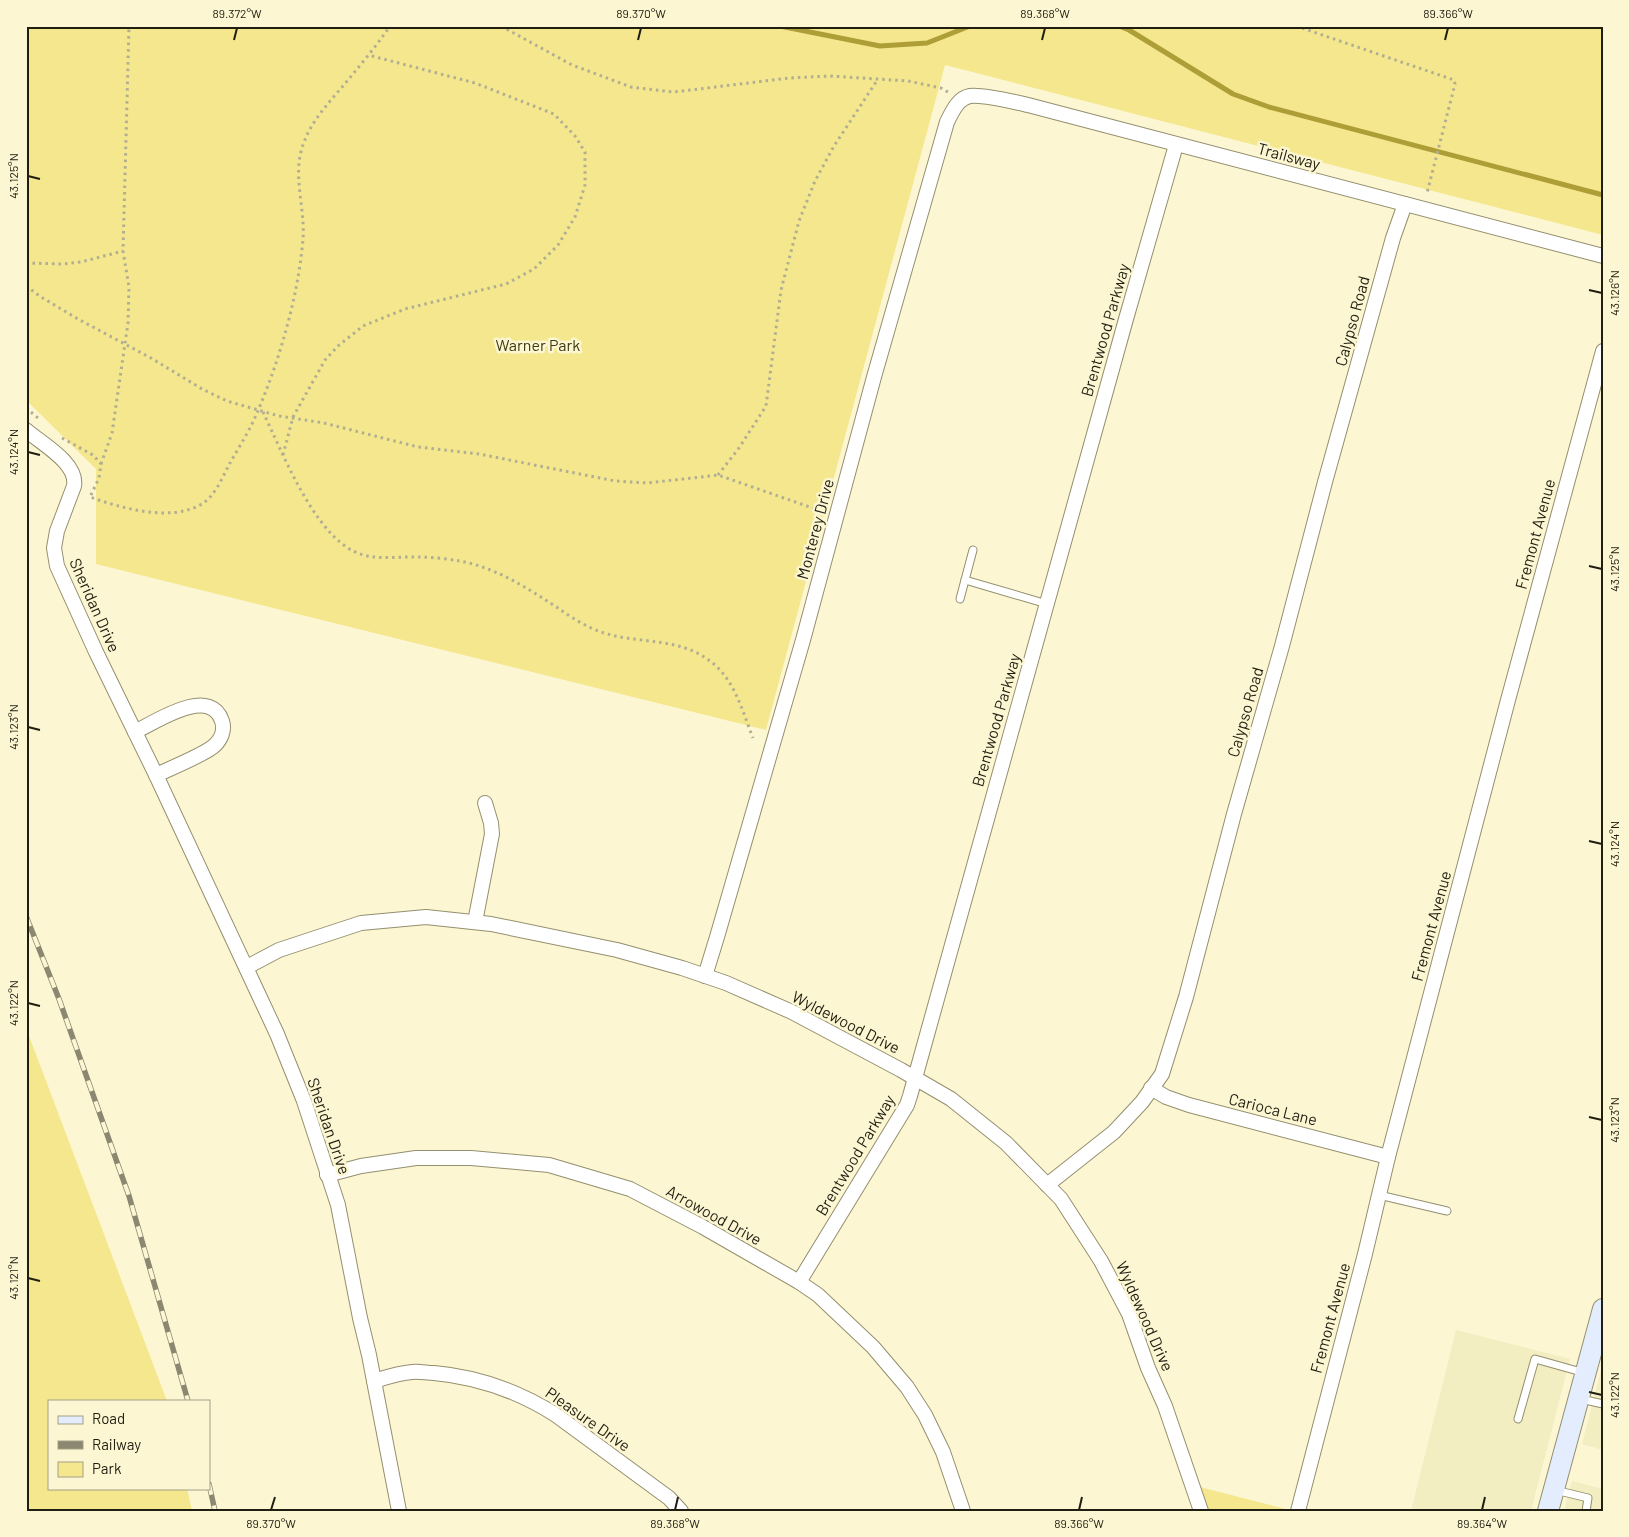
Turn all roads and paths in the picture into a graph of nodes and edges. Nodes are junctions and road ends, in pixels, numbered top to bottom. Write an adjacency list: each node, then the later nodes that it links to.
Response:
1 (129, 26): 12 (path)
2 (390, 26): 5 (path)
3 (502, 26): 6 (path)
4 (1296, 26): 10 (path)
5 (368, 55): 18 (path); 20 (path)
6 (878, 79): 7 (path); 24 (path)
7 (949, 93)
8 (967, 97): 9 (street, Trailsway); 26 (street, Monterey Drive)
9 (1176, 145): 11 (street, Trailsway); 30 (street, Brentwood Parkway)
10 (1426, 193)
11 (1405, 204): 13 (street, Trailsway); 39 (street, Calypso Road)
12 (123, 251): 14 (path); 16 (path)
13 (1603, 256)
14 (26, 263)
15 (26, 286): 16 (path)
16 (125, 345): 18 (path); 23 (path)
17 (1603, 351): 40 (street, Fremont Avenue)
18 (258, 410): 19 (path); 25 (path)
19 (263, 412): 20 (path); 22 (path)
20 (293, 417): 22 (path); 24 (path)
21 (26, 430): 31 (street, Sheridan Drive)
22 (283, 455): 32 (path)
23 (101, 464)
24 (718, 475): 26 (path)
25 (90, 497)
26 (836, 517): 37 (street, Monterey Drive)
27 (973, 550): 28 (lane)
28 (965, 580): 29 (lane); 30 (lane)
29 (960, 599)
30 (1047, 604): 38 (street, Brentwood Parkway)
31 (135, 732): 33 (street, Sheridan Drive); 33 (street)
32 (753, 738)
33 (156, 775): 36 (street, Sheridan Drive)
34 (485, 803): 35 (street)
35 (475, 922): 36 (street, Wyldewood Drive); 37 (street, Wyldewood Drive)
36 (247, 968): 41 (street, Sheridan Drive)
37 (705, 976): 38 (street, Wyldewood Drive)
38 (914, 1078): 42 (street, Wyldewood Drive); 45 (street, Brentwood Parkway)
39 (1152, 1088): 40 (street, Carioca Lane); 42 (street, Calypso Road)
40 (1388, 1157): 43 (street, Fremont Avenue)
41 (327, 1175): 45 (street, Arrowood Drive); 49 (street, Sheridan Drive)
42 (1047, 1185): 57 (street, Wyldewood Drive)
43 (1379, 1195): 44 (lane); 58 (street, Fremont Avenue)
44 (1447, 1211)
45 (799, 1282): 56 (street, Arrowood Drive)
46 (1603, 1309): 47 (street)
47 (1598, 1348): 48 (street)
48 (1585, 1373): 50 (street); 52 (lane)
49 (374, 1381): 54 (street, Sheridan Drive); 55 (street, Pleasure Drive)
50 (1579, 1399): 51 (lane); 53 (street)
51 (1603, 1404)
52 (1518, 1419)
53 (1554, 1489): 59 (street); 60 (lane)
54 (399, 1511)
55 (681, 1511)
56 (963, 1511)
57 (1201, 1511)
58 (1298, 1511)
59 (1548, 1511)
60 (1586, 1511)

